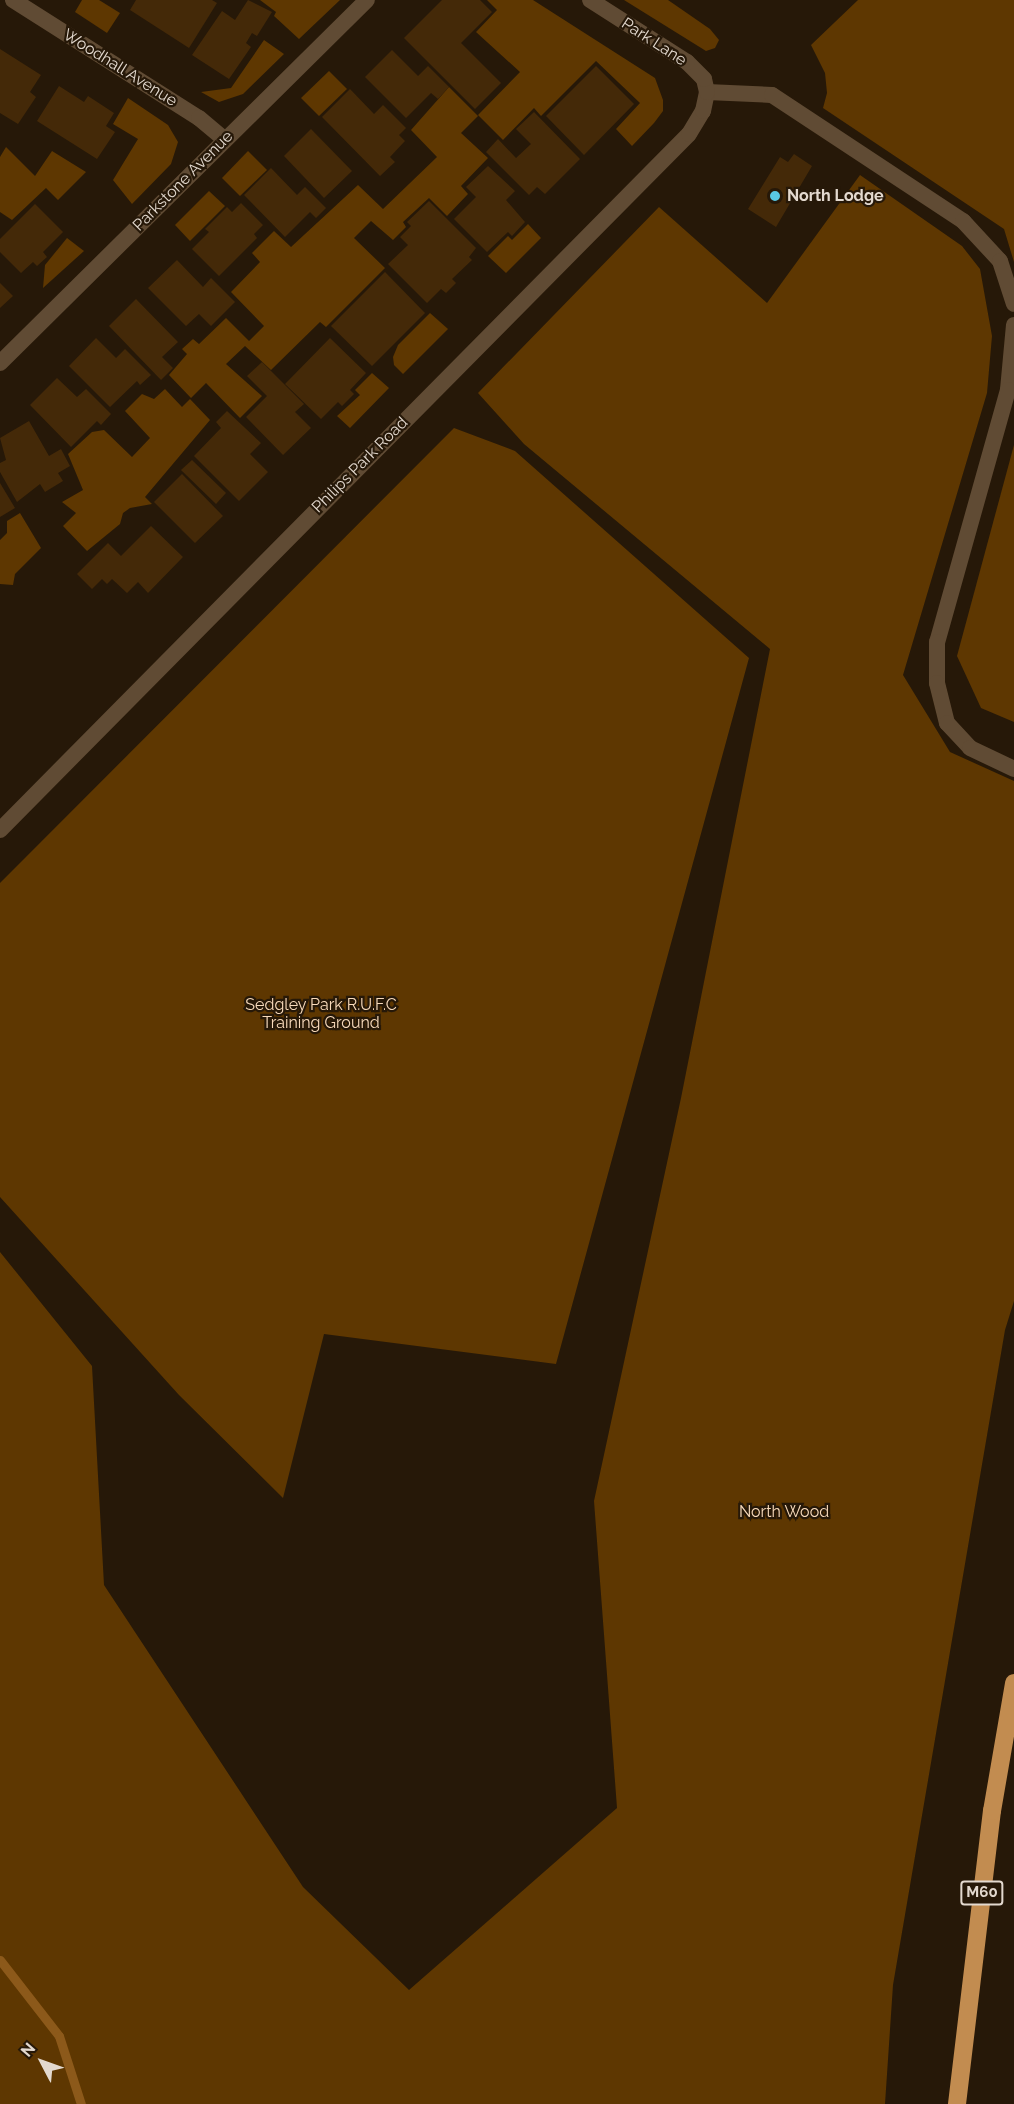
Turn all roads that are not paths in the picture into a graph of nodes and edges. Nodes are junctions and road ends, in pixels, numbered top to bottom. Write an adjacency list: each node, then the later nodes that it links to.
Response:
1 (13, 0): 5 (street, Woodhall Avenue)
2 (368, 0): 5 (street, Parkstone Avenue)
3 (590, 0): 4 (street, Park Lane)
4 (707, 92): 6 (street); 10 (street, Philips Park Road)
5 (225, 140): 8 (street, Parkstone Avenue)
6 (1014, 304)
7 (1014, 325): 9 (street)
8 (0, 363)
9 (1011, 768)
10 (0, 830)
11 (1014, 1683): 12 (highway, M60)
12 (957, 2104)

